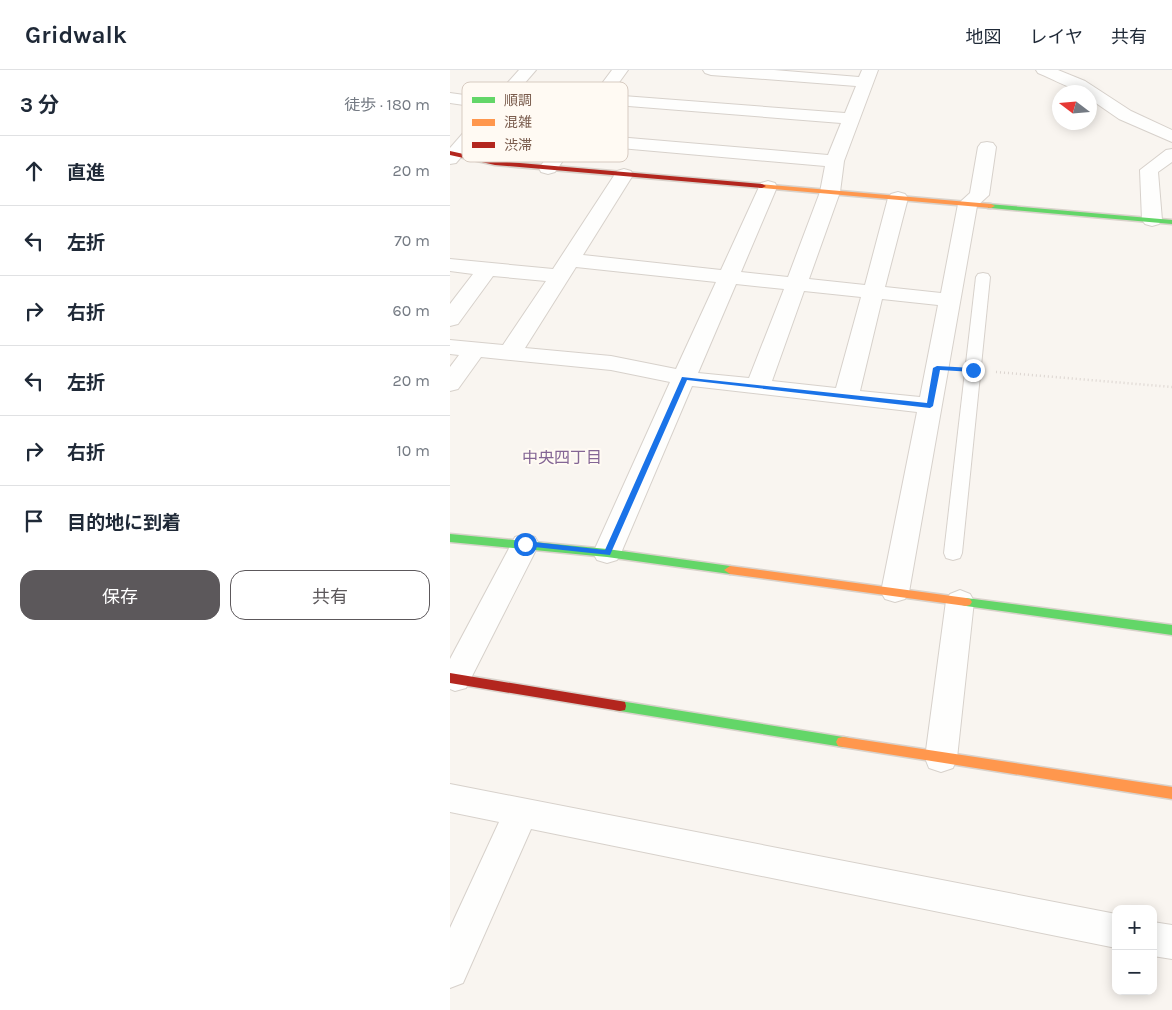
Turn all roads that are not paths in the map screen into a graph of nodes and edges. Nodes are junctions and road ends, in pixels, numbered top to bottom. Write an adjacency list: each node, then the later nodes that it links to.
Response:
1 (528, 70): 6 (street)
2 (620, 70): 7 (street)
3 (711, 70): 5 (street)
4 (1044, 70): 10 (street)
5 (868, 76): 9 (street)
6 (518, 82)
7 (611, 82)
8 (628, 101): 9 (street)
9 (851, 119): 16 (street)
10 (1172, 137)
11 (628, 143): 16 (street)
12 (462, 144): 15 (street)
13 (987, 147): 24 (street)
14 (1172, 154): 25 (street)
15 (451, 156)
16 (835, 161): 22 (street)
17 (489, 162): 19 (street)
18 (552, 162): 19 (street)
19 (548, 168): 20 (street)
20 (624, 175): 21 (street); 28 (street)
21 (768, 187): 22 (street); 30 (street)
22 (830, 192): 23 (street); 32 (street)
23 (898, 198): 24 (street); 33 (street)
24 (968, 204): 25 (street); 34 (street)
25 (1152, 220): 26 (street)
26 (1172, 222)
27 (450, 265): 29 (street)
28 (564, 268): 29 (street); 30 (street); 38 (street)
29 (487, 269): 35 (street)
30 (729, 276): 32 (street); 39 (street)
31 (982, 277): 47 (lane)
32 (796, 283): 33 (street); 41 (street)
33 (874, 292): 34 (street); 42 (street)
34 (950, 300): 43 (street)
35 (450, 319)
36 (450, 348): 37 (street)
37 (474, 350): 38 (street); 40 (street)
38 (510, 353): 39 (street)
39 (684, 378): 41 (street); 46 (street)
40 (450, 384)
41 (758, 387): 42 (street)
42 (846, 397): 43 (street)
43 (930, 406): 48 (street)
44 (450, 538): 45 (street)
45 (525, 544): 46 (street); 51 (street)
46 (608, 553): 48 (street)
47 (953, 553)
48 (895, 592): 49 (street)
49 (960, 601): 50 (street); 52 (street)
50 (1172, 630)
51 (452, 679): 52 (street)
52 (941, 758): 53 (street)
53 (1172, 793)
54 (450, 798): 55 (street)
55 (522, 812): 56 (street); 59 (street)
56 (1112, 930)
57 (1157, 940): 58 (street)
58 (1172, 942)
59 (450, 970)

